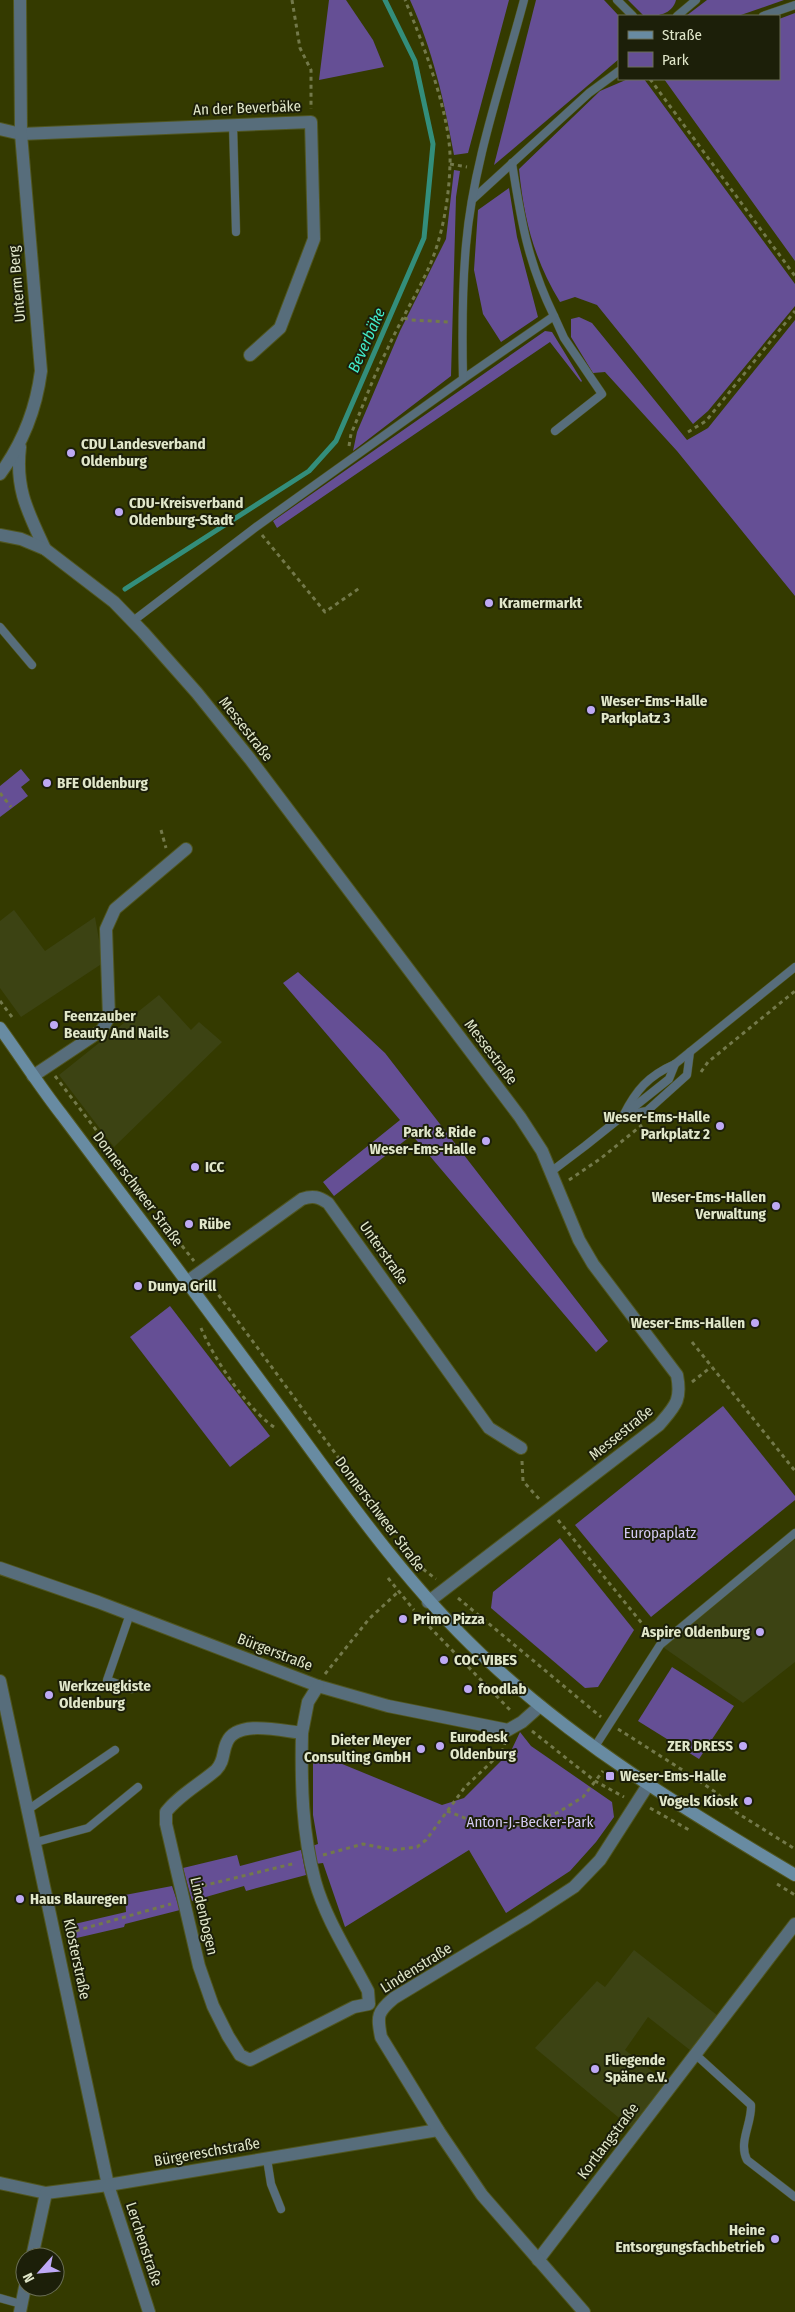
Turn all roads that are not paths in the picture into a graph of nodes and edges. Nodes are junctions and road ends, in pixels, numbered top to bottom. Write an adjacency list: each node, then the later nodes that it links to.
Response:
1 (20, 0): 12 (street, Unterm Berg)
2 (524, 0): 14 (lane)
3 (617, 0): 6 (lane)
4 (696, 0): 7 (lane)
5 (795, 5): 8 (lane)
6 (631, 15)
7 (678, 15)
8 (766, 15)
9 (618, 72): 13 (lane)
10 (234, 125): 12 (street, An der Beverbäke); 15 (lane); 17 (street, An der Beverbäke)
11 (0, 129): 12 (street, An der Beverbäke)
12 (21, 134): 20 (street, Unterm Berg)
13 (512, 163): 14 (lane); 16 (lane)
14 (473, 199): 18 (lane)
15 (236, 232)
16 (554, 316): 18 (lane); 19 (lane)
17 (250, 355)
18 (463, 379): 24 (lane)
19 (555, 431)
20 (20, 443): 21 (street, Unterm Berg); 23 (street, Unterm Berg)
21 (0, 474)
22 (0, 535): 23 (street, Messestraße)
23 (44, 549): 24 (street, Messestraße)
24 (133, 621): 34 (street, Messestraße)
25 (0, 626): 26 (lane)
26 (32, 666)
27 (186, 849): 32 (street)
28 (795, 967): 30 (lane)
29 (0, 1028): 32 (main road, Donnerschweer Straße)
30 (690, 1052): 31 (lane); 33 (lane)
31 (675, 1064): 33 (lane); 33 (lane)
32 (34, 1076): 35 (main road, Donnerschweer Straße)
33 (623, 1116): 34 (lane)
34 (552, 1171): 39 (street, Messestraße)
35 (188, 1282): 36 (street, Unterstraße); 39 (main road, Donnerschweer Straße)
36 (521, 1448)
37 (795, 1533): 46 (lane)
38 (0, 1568): 40 (street, Bürgerstraße)
39 (428, 1602): 44 (main road, Donnerschweer Straße)
40 (130, 1614): 42 (street, Bürgerstraße); 43 (lane)
41 (0, 1681): 50 (street, Klosterstraße)
42 (318, 1686): 44 (street, Bürgerstraße); 45 (street)
43 (132, 1689)
44 (540, 1706): 46 (main road, Donnerschweer Straße)
45 (302, 1733): 54 (street); 54 (street, Lindenbogen)
46 (594, 1748): 48 (main road, Donnerschweer Straße)
47 (115, 1750): 50 (lane)
48 (648, 1785): 52 (main road, Donnerschweer Straße); 54 (street, Lindenstraße)
49 (138, 1787): 51 (lane)
50 (26, 1811): 51 (street, Klosterstraße)
51 (33, 1842): 59 (street, Klosterstraße)
52 (795, 1875)
53 (795, 1924): 55 (street, Kortlangstraße)
54 (374, 2008): 56 (street, Lindenstraße)
55 (695, 2054): 61 (lane); 64 (street, Kortlangstraße)
56 (438, 2130): 57 (street, Bürgereschstraße); 64 (street, Lindenstraße)
57 (267, 2158): 59 (street, Bürgereschstraße); 62 (lane)
58 (0, 2183): 60 (street, Bürgereschstraße)
59 (108, 2185): 60 (street, Bürgereschstraße); 67 (street, Lerchenstraße)
60 (46, 2193): 63 (street)
61 (795, 2197)
62 (281, 2209)
63 (34, 2247)
64 (538, 2260): 68 (street, Lindenstraße)
65 (0, 2298): 66 (lane)
66 (21, 2308)
67 (149, 2312)
68 (584, 2312)

